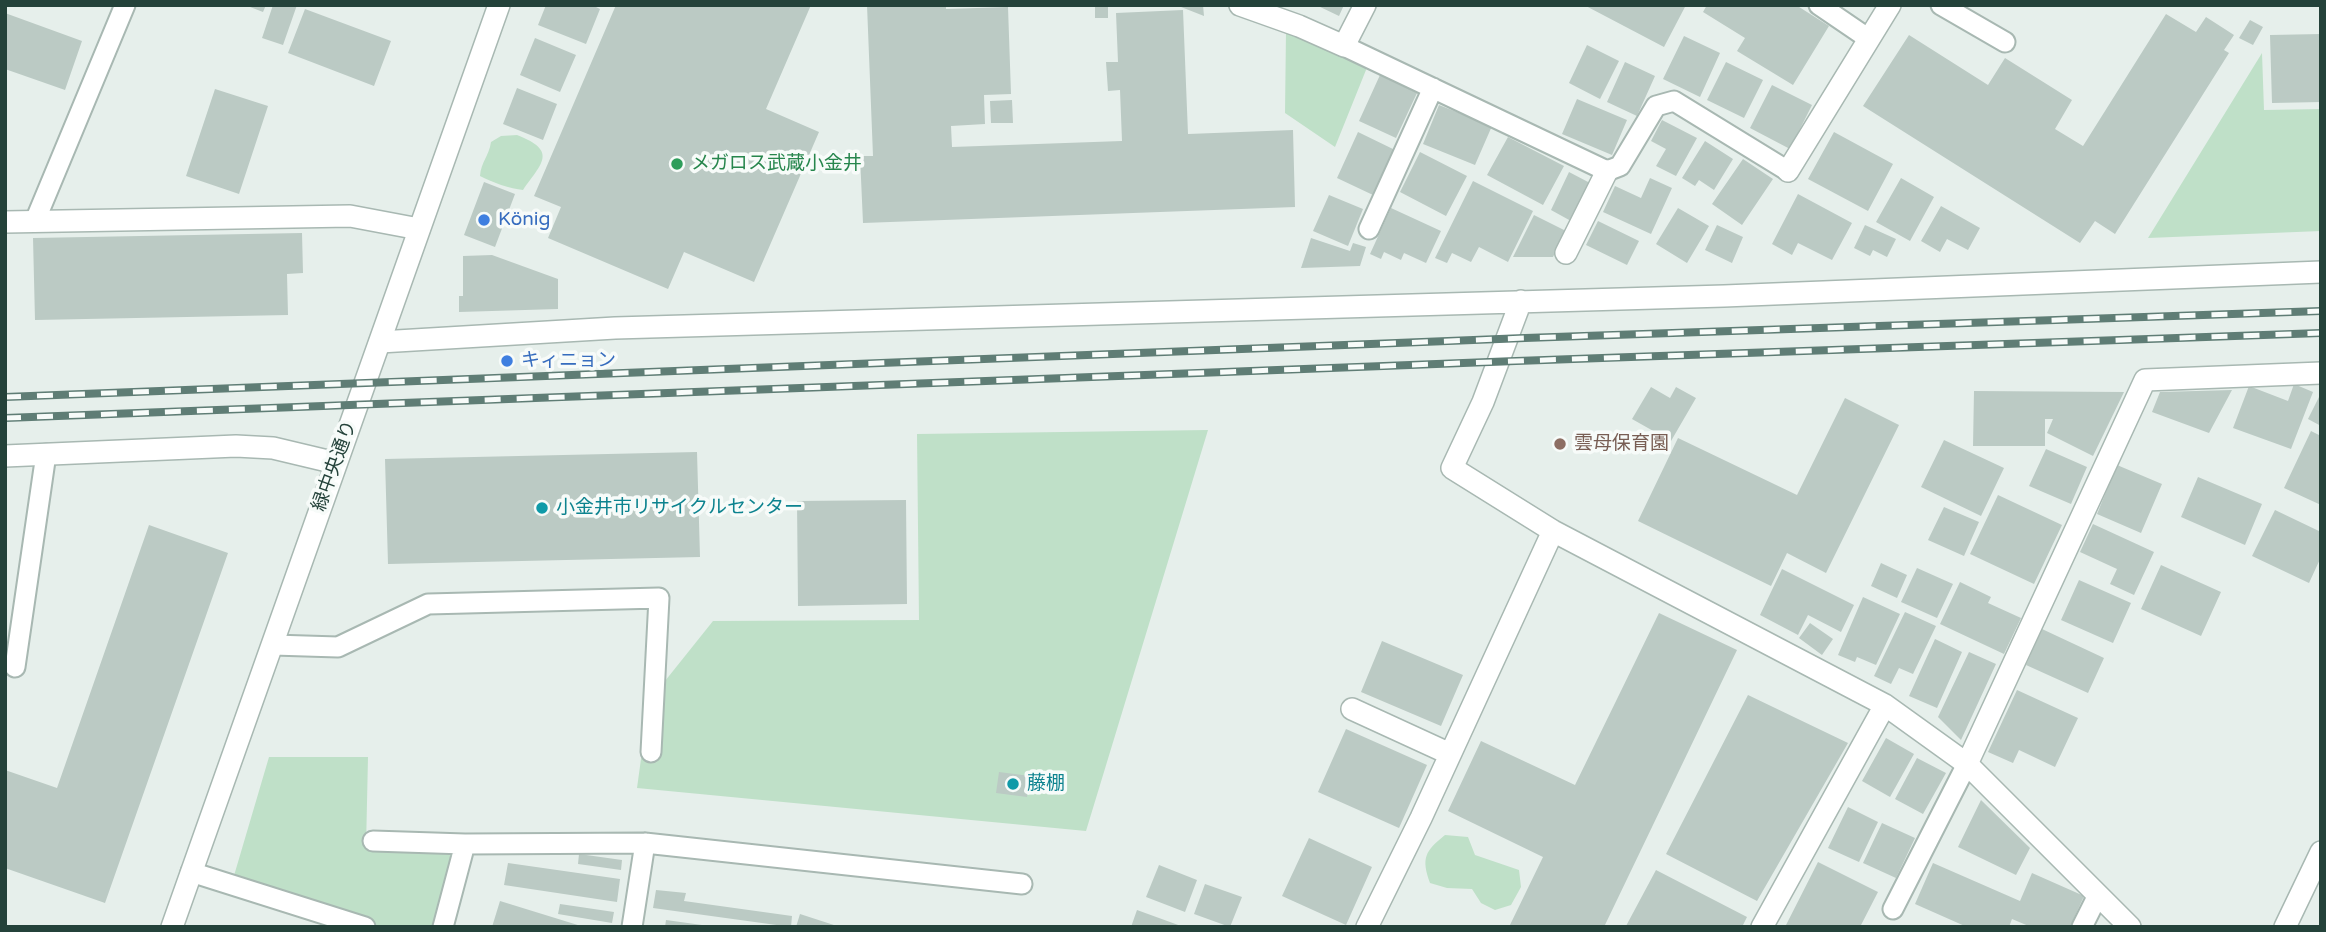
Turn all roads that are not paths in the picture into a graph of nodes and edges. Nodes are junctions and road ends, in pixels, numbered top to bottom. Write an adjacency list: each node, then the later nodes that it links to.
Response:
1 (125, 5): 14 (lane)
2 (499, 5): 16 (street, 緑中央通り)
3 (1365, 5): 10 (street)
4 (1819, 5): 8 (lane)
5 (1889, 5): 8 (street)
6 (1941, 5): 9 (lane)
7 (1247, 6): 10 (street)
8 (1869, 39): 13 (street)
9 (2005, 42)
10 (1344, 46): 11 (lane)
11 (1433, 88): 12 (lane); 17 (lane)
12 (1607, 172): 13 (lane); 18 (street)
13 (1788, 172)
14 (35, 221): 15 (street); 16 (street)
15 (5, 222)
16 (419, 229): 21 (street, 緑中央通り)
17 (1369, 229)
18 (1566, 253)
19 (2321, 272): 20 (street)
20 (1521, 300): 21 (street); 26 (street)
21 (380, 342): 25 (street, 緑中央通り)
22 (2321, 373): 33 (street)
23 (46, 454): 24 (street); 25 (street); 28 (lane)
24 (5, 456)
25 (336, 463): 27 (street, 緑中央通り)
26 (1553, 531): 29 (street); 32 (street)
27 (273, 645): 31 (lane); 38 (street, 緑中央通り)
28 (15, 667)
29 (1885, 705): 33 (street); 47 (street)
30 (1352, 709): 32 (street)
31 (651, 752)
32 (1450, 754): 46 (street)
33 (1967, 764): 40 (street); 41 (lane)
34 (373, 841): 36 (lane)
35 (645, 843): 36 (lane); 39 (lane); 45 (lane)
36 (466, 844): 44 (lane)
37 (2321, 852): 50 (street)
38 (191, 872): 42 (street, 緑中央通り); 43 (lane)
39 (1022, 884)
40 (2098, 895): 48 (lane); 49 (street)
41 (1893, 909)
42 (172, 927)
43 (365, 927)
44 (443, 927)
45 (632, 927)
46 (1367, 927)
47 (1762, 927)
48 (2082, 927)
49 (2130, 927)
50 (2285, 927)

